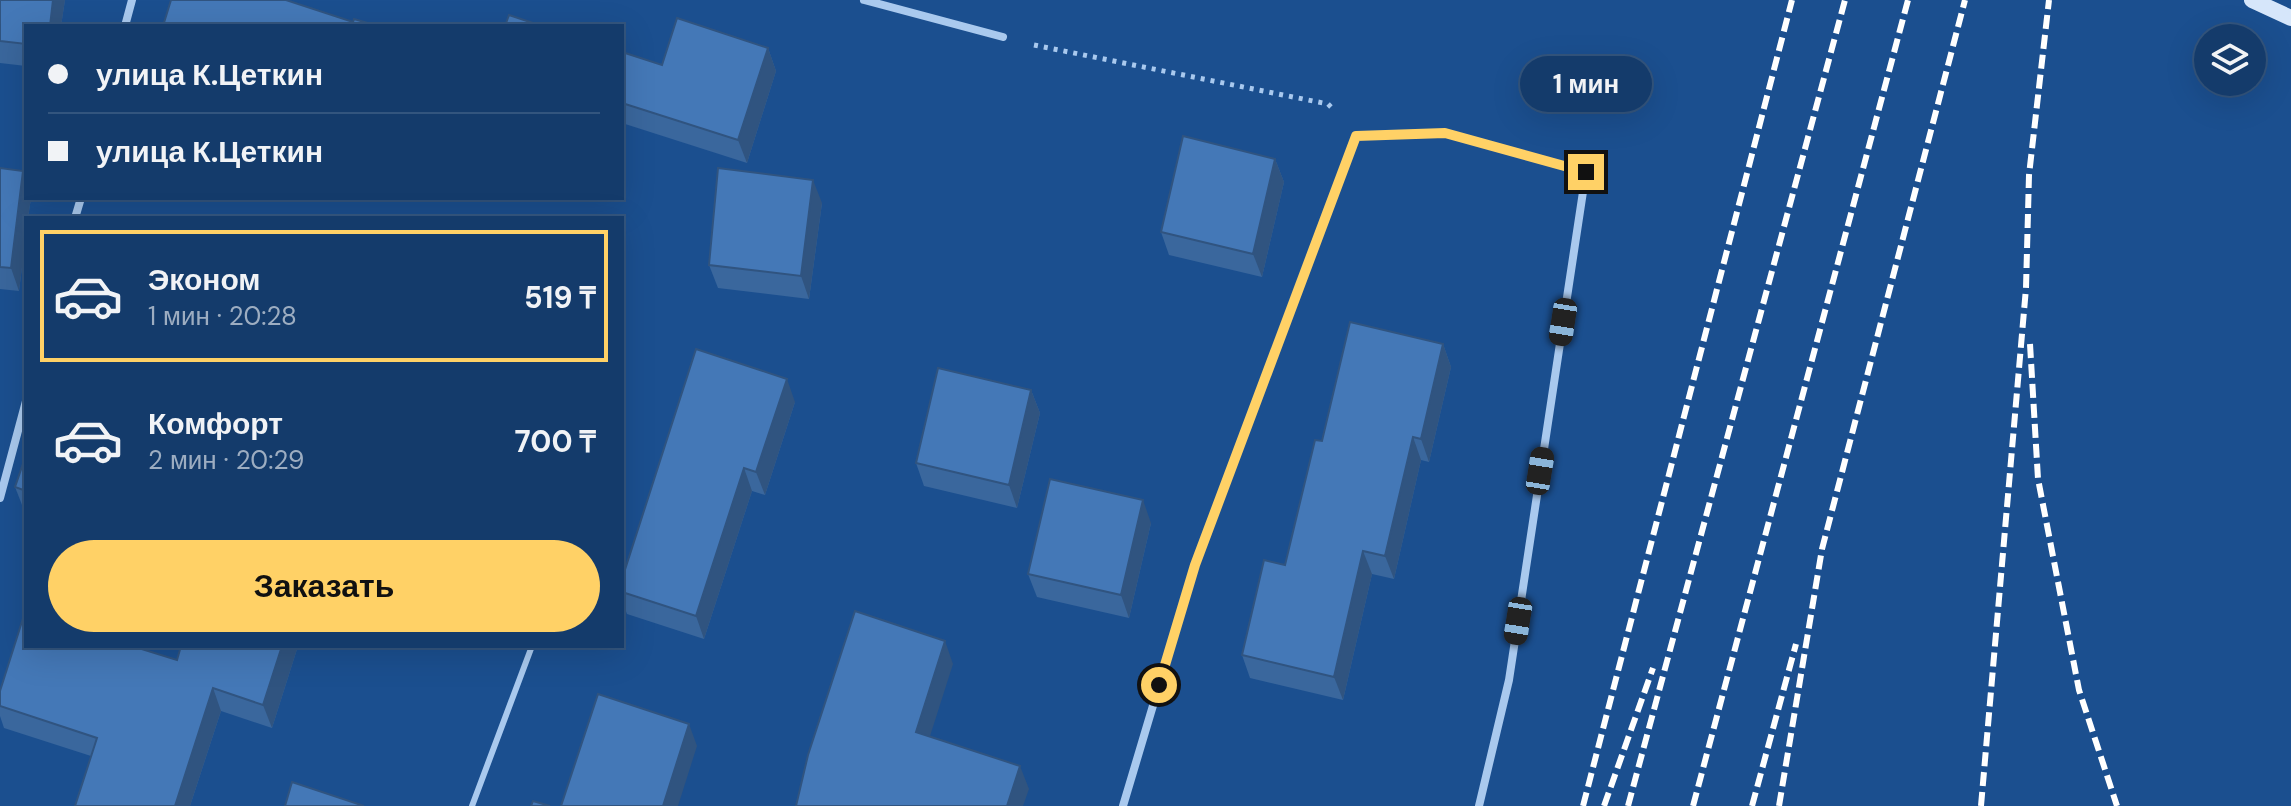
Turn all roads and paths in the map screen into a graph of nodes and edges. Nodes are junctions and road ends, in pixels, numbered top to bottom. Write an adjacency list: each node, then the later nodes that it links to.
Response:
1 (132, 0): 5 (street)
2 (864, 0): 6 (street)
3 (2252, 0): 4 (main road)
4 (2291, 18)
5 (126, 24)
6 (1003, 37): 7 (path)
7 (1356, 136): 12 (street); 13 (street)
8 (24, 408): 9 (street)
9 (0, 498)
10 (531, 648): 11 (lane)
11 (472, 806)
12 (1123, 806)
13 (1479, 806)

